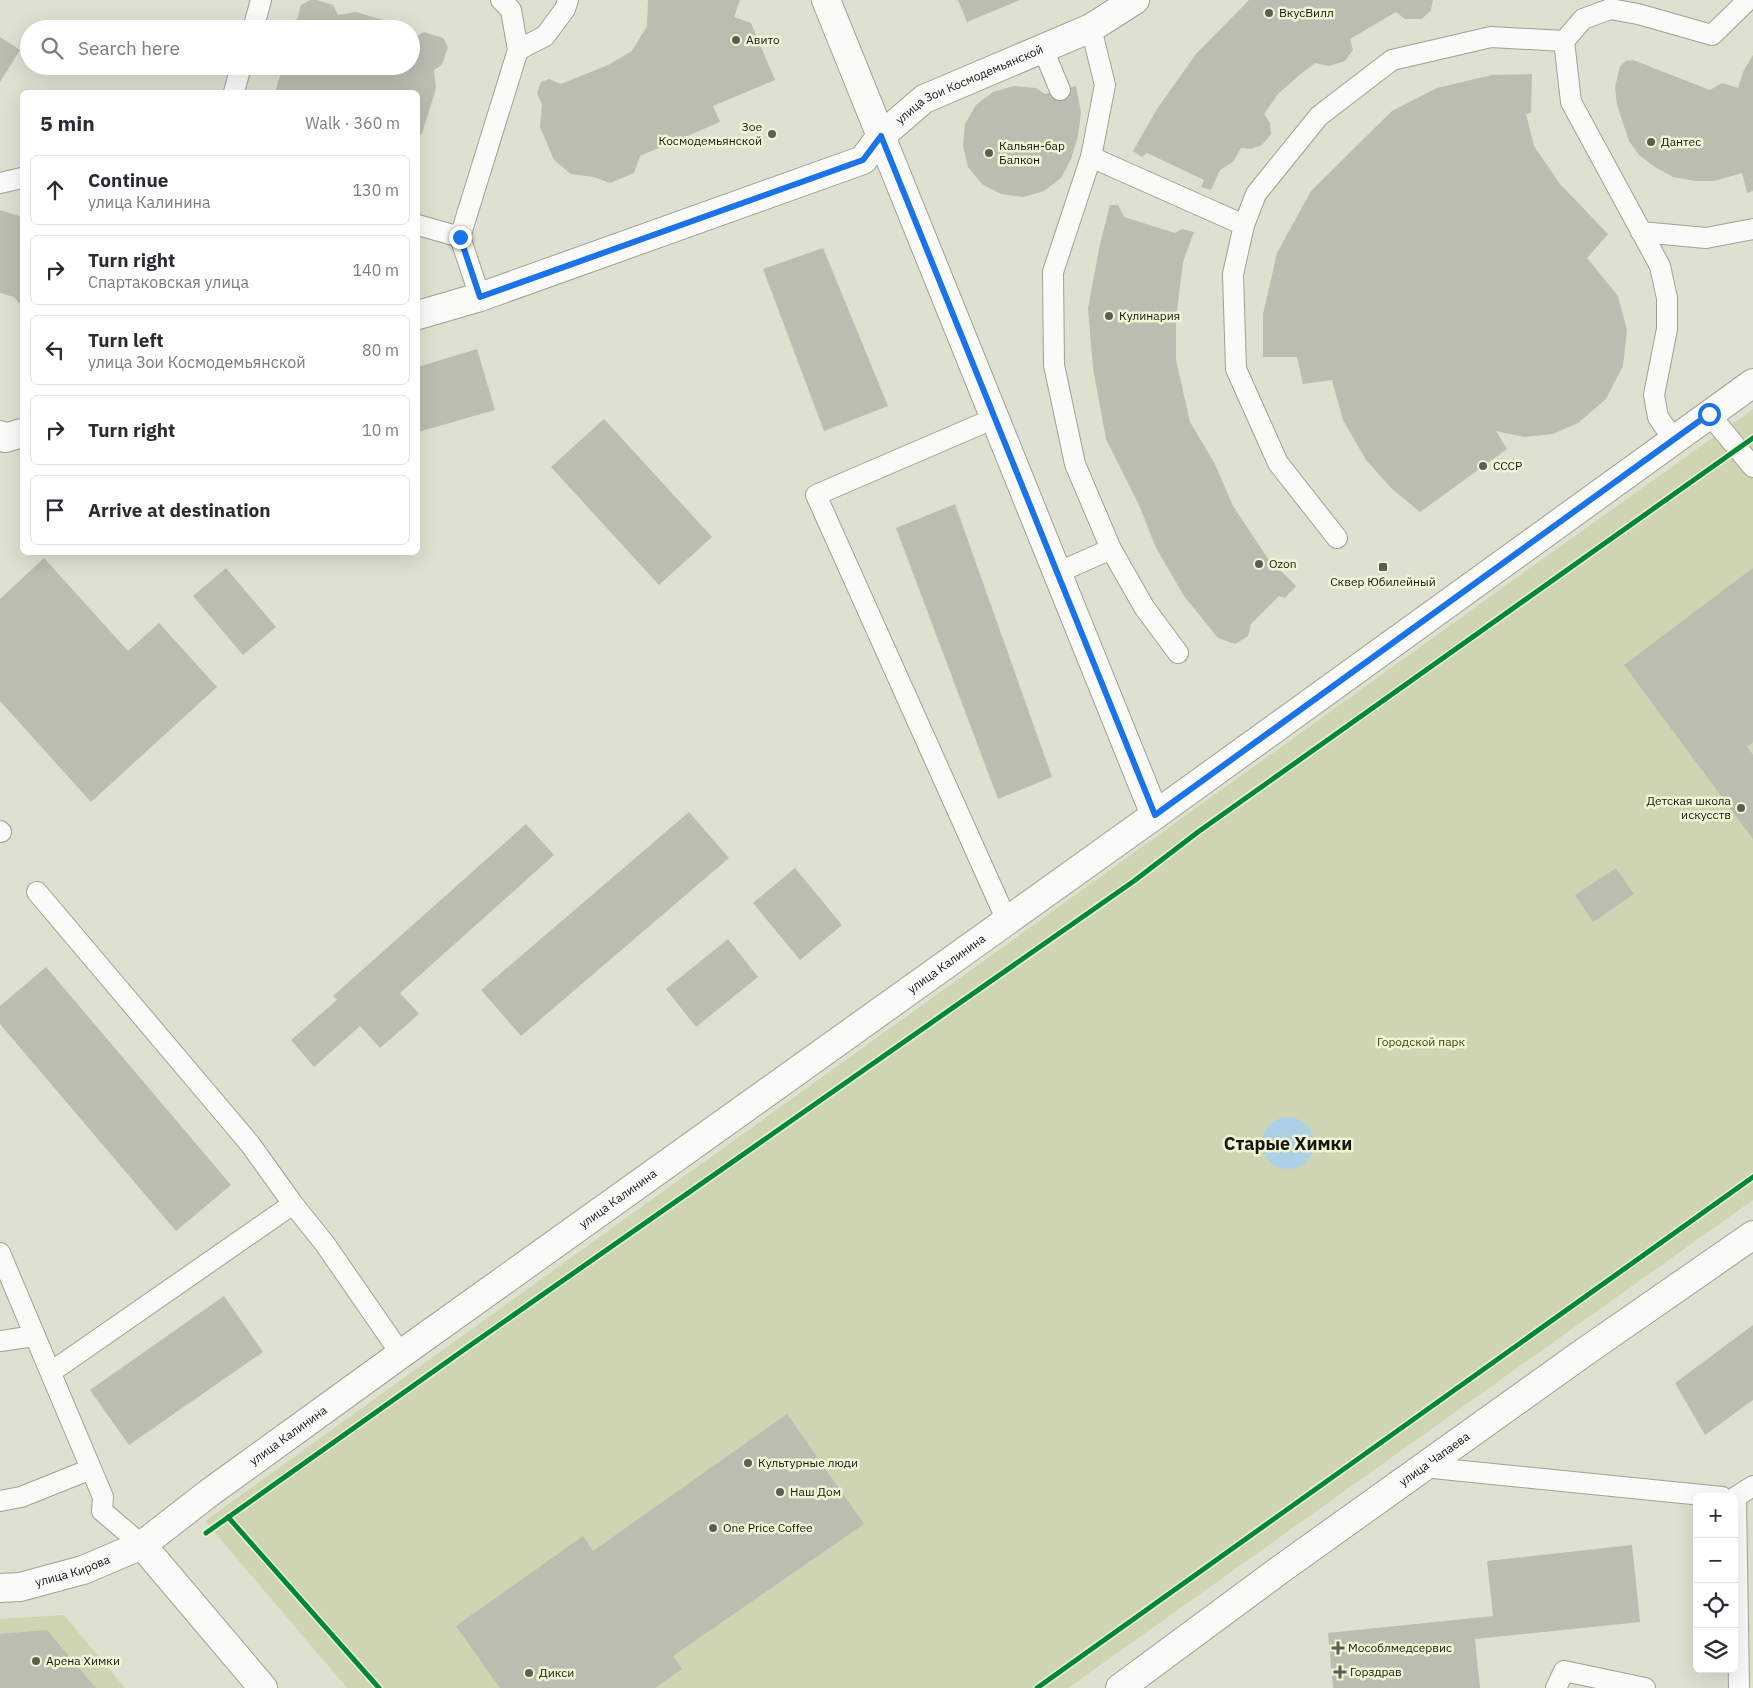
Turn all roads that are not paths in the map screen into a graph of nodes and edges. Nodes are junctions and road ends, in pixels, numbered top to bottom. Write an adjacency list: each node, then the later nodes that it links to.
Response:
1 (261, 0): 8 (lane)
2 (501, 0): 12 (lane)
3 (568, 0): 12 (lane)
4 (826, 0): 16 (street)
5 (1135, 0): 9 (street, улица Зои Космодемьянской)
6 (1748, 0): 7 (lane)
7 (1612, 4): 10 (lane)
8 (255, 20)
9 (1091, 28): 11 (street, улица Зои Космодемьянской); 17 (lane)
10 (1564, 41): 20 (lane); 23 (lane)
11 (1043, 49): 15 (lane); 16 (street, улица Зои Космодемьянской)
12 (518, 50): 24 (lane)
13 (239, 75): 14 (lane)
14 (235, 90)
15 (1060, 90)
16 (881, 136): 25 (street, улица Зои Космодемьянской); 29 (street)
17 (1091, 156): 20 (lane); 33 (lane)
18 (20, 178): 19 (lane)
19 (0, 183)
20 (1244, 225): 32 (lane)
21 (420, 226): 24 (lane)
22 (1753, 229): 23 (lane)
23 (1641, 232): 30 (lane)
24 (460, 237): 25 (lane)
25 (480, 297): 26 (street, улица Зои Космодемьянской)
26 (420, 314)
27 (1753, 383): 28 (street, улица Калинина)
28 (1709, 414): 30 (street, улица Калинина); 31 (lane)
29 (994, 418): 34 (street); 38 (lane)
30 (1673, 440): 36 (street, улица Калинина)
31 (1753, 467)
32 (1337, 538)
33 (1111, 549): 34 (lane); 35 (lane)
34 (1057, 573): 36 (street)
35 (1178, 653)
36 (1155, 815): 38 (street, улица Калинина)
37 (37, 892): 39 (lane)
38 (1007, 921): 44 (street, улица Калинина)
39 (293, 1204): 44 (lane); 45 (lane)
40 (1753, 1235): 46 (street, улица Чапаева)
41 (0, 1253): 42 (lane)
42 (35, 1336): 43 (lane); 45 (lane)
43 (0, 1341)
44 (402, 1354): 53 (street, улица Калинина)
45 (51, 1372): 47 (lane)
46 (1423, 1467): 49 (lane); 56 (street, улица Чапаева)
47 (91, 1469): 51 (lane); 53 (lane)
48 (1753, 1486): 50 (lane)
49 (1693, 1494)
50 (1738, 1494)
51 (0, 1501)
52 (1733, 1538): 59 (lane)
53 (142, 1545): 54 (street, улица Кирова); 55 (street)
54 (0, 1588)
55 (263, 1688)
56 (1120, 1688)
57 (1556, 1688): 58 (lane)
58 (1645, 1688)
59 (1739, 1688)

